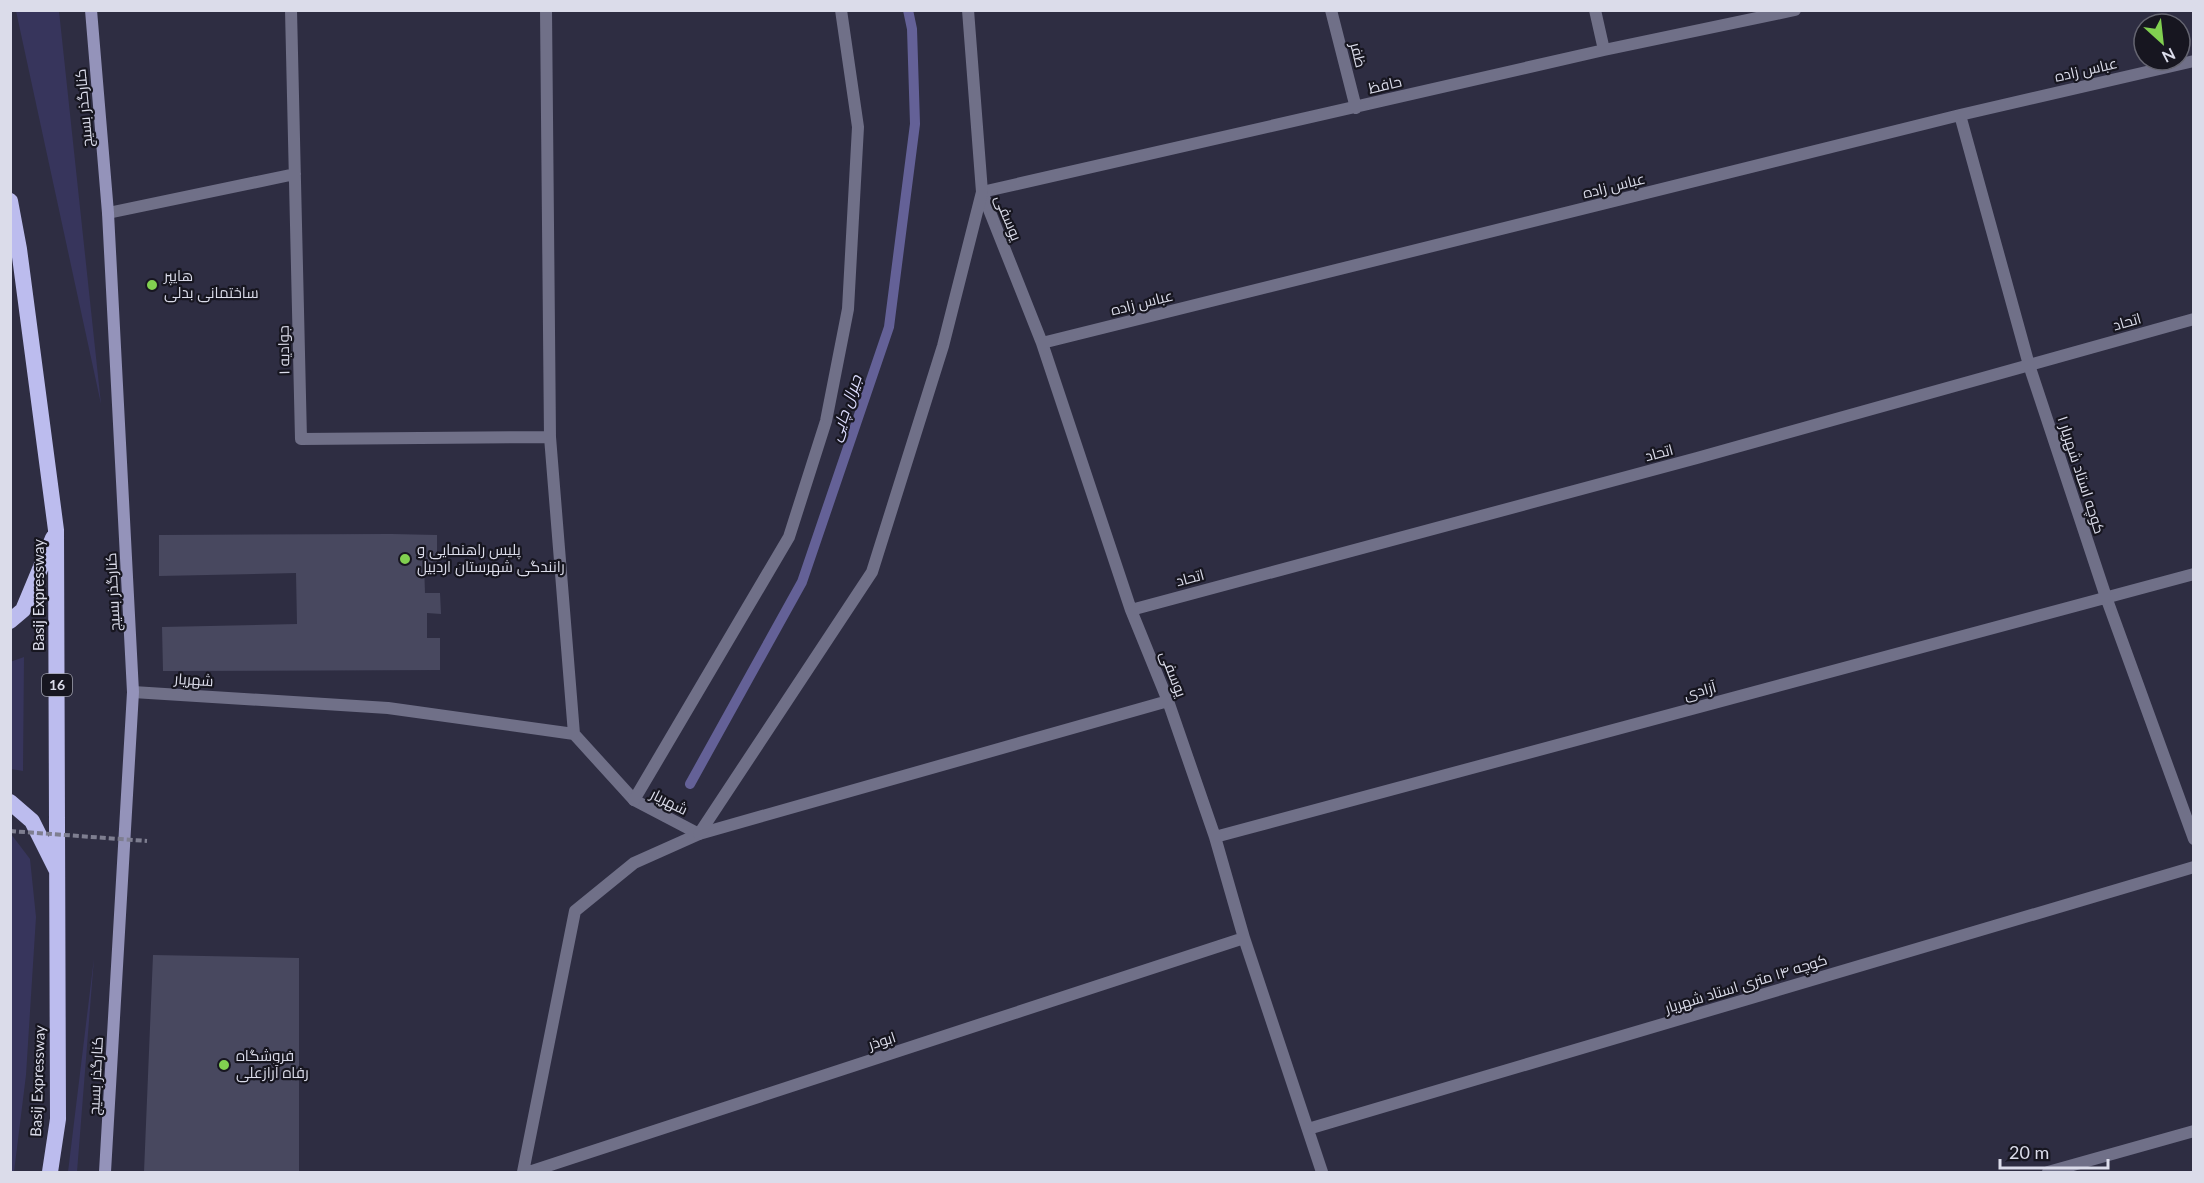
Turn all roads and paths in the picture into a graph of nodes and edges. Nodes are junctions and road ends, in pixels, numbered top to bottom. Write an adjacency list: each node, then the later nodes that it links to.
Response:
1 (91, 10): 16 (main road, کنارگذر بسیج)
2 (291, 10): 13 (street, جوادیه ۱)
3 (546, 10): 20 (street)
4 (841, 10): 29 (street)
5 (968, 10): 14 (street)
6 (1331, 10): 11 (street, ظفر)
7 (1594, 10): 9 (street)
8 (1795, 10): 9 (street, حافظ)
9 (1604, 50): 11 (street, حافظ)
10 (2193, 61): 12 (street, عباس زاده)
11 (1356, 108): 14 (street, حافظ)
12 (1960, 115): 18 (street, عباس زاده); 19 (street, کوچه استاد شهریار ۱)
13 (295, 174): 16 (street); 20 (street, جوادیه ۱)
14 (982, 192): 18 (street, یوسفی); 32 (street)
15 (10, 201): 21 (highway, Basij Expressway / 16)
16 (108, 213): 26 (main road, کنارگذر بسیج)
17 (2193, 318): 19 (street, اتحاد)
18 (1042, 343): 24 (street, یوسفی)
19 (2029, 365): 23 (street, کوچه استاد شهریار ۱); 24 (street, اتحاد)
20 (550, 437): 28 (street)
21 (56, 530): 25 (highway); 37 (highway, Basij Expressway / 16)
22 (2193, 574): 23 (street, آزادی)
23 (2106, 597): 33 (street, آزادی); 34 (street, کوچه استاد شهریار ۱)
24 (1131, 610): 27 (street, یوسفی)
25 (10, 621)
26 (133, 692): 28 (street, شهریار); 42 (main road, کنارگذر بسیج)
27 (1168, 701): 32 (street); 33 (street, یوسفی)
28 (574, 734): 29 (street, شهریار)
29 (634, 800): 32 (street, شهریار)
30 (10, 802): 37 (highway)
31 (10, 831): 35 (path, bridge)
32 (699, 834): 43 (street)
33 (1215, 837): 38 (street, یوسفی)
34 (2193, 839)
35 (147, 842)
36 (2193, 867): 39 (street, کوچه ۱۴ متری استاد شهریار)
37 (57, 872): 41 (highway, Basij Expressway / 16)
38 (1244, 938): 39 (street, یوسفی); 44 (street, ابوذر)
39 (1308, 1129): 45 (street, یوسفی)
40 (2193, 1131): 46 (street)
41 (50, 1173)
42 (105, 1173)
43 (523, 1173)
44 (529, 1173)
45 (1322, 1173)
46 (2048, 1173)

